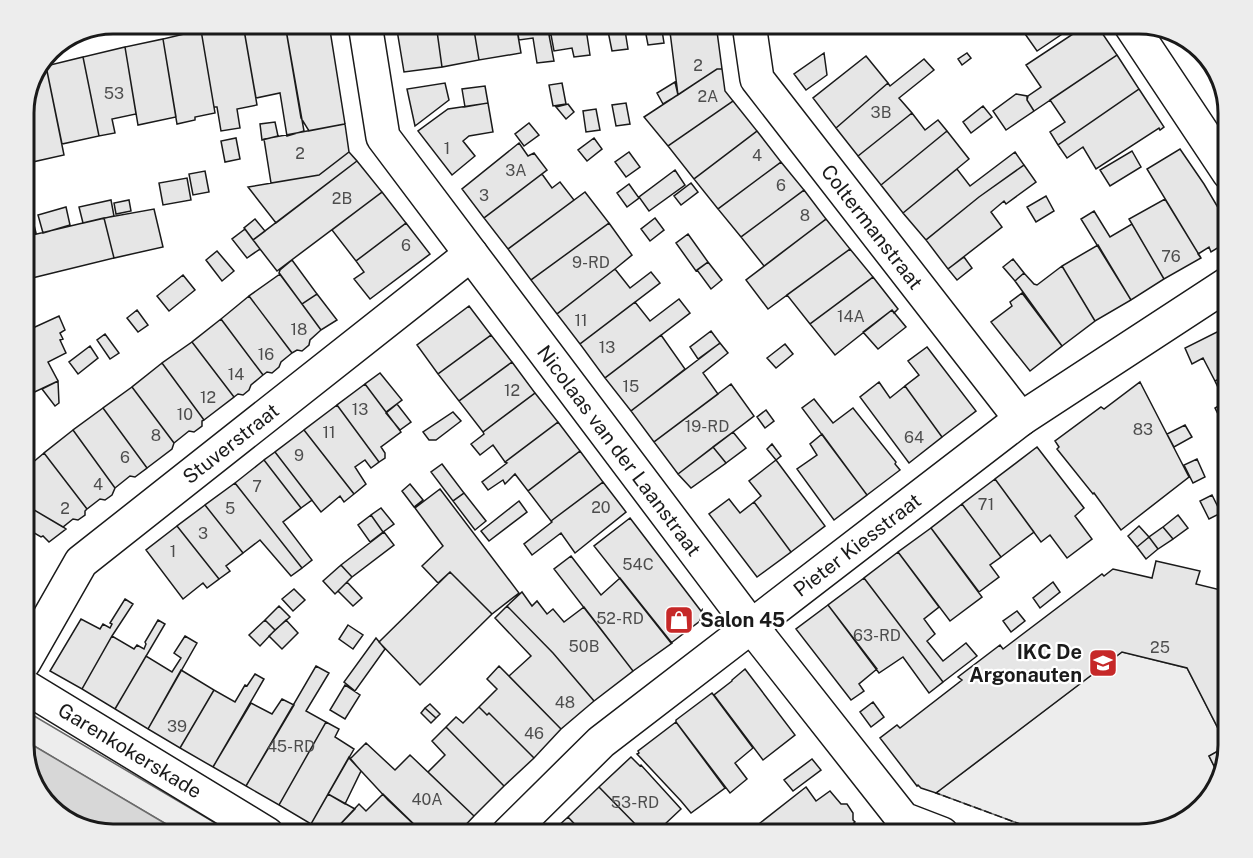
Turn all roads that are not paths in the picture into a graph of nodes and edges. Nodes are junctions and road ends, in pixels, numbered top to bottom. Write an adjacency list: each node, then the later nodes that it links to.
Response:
1 (367, 34): 5 (street, Nicolaas van der Laanstraat)
2 (750, 34): 7 (street, Coltermanstraat)
3 (1137, 34): 4 (street)
4 (1218, 156)
5 (471, 254): 8 (street, Nicolaas van der Laanstraat); 9 (street, Stuverstraat)
6 (1218, 290): 7 (street, Pieter Kiesstraat)
7 (1021, 419): 8 (street, Pieter Kiesstraat)
8 (751, 626): 12 (street, Pieter Kiesstraat); 13 (street, Nicolaas van der Laanstraat)
9 (35, 643)
10 (35, 693): 11 (street, Garenkokerskade)
11 (251, 824)
12 (518, 824)
13 (916, 824)

